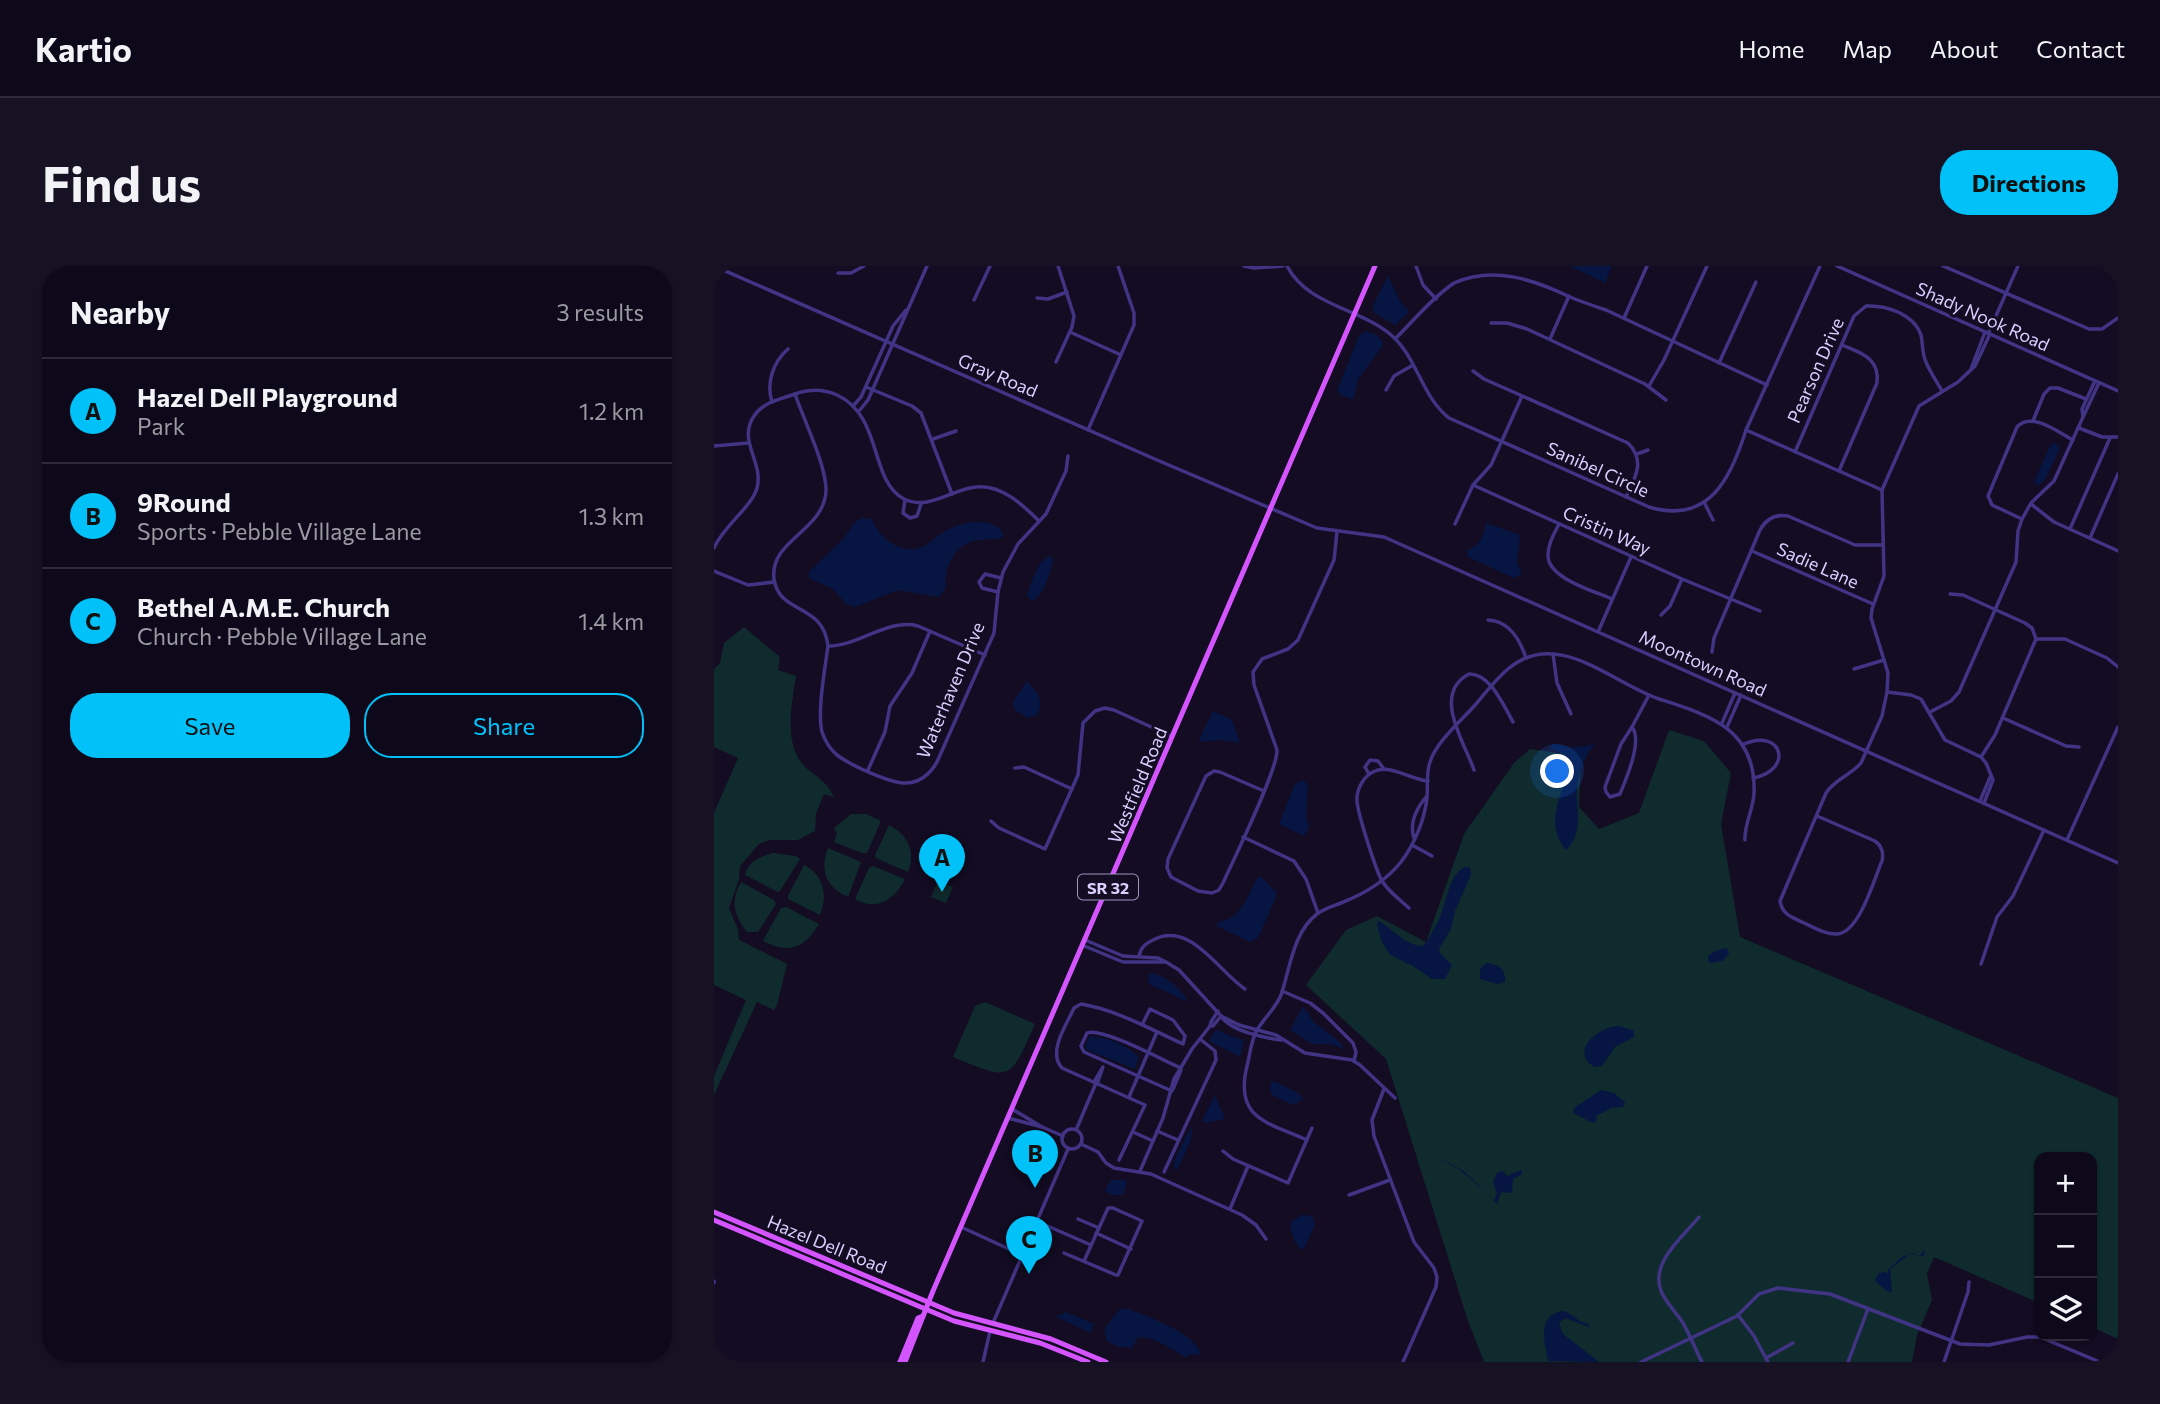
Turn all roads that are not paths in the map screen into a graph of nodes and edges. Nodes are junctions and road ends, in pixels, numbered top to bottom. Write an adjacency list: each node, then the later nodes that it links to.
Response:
1 (864, 266): 17 (street)
2 (927, 266): 26 (street)
3 (990, 266): 25 (street)
4 (1058, 266): 20 (street)
5 (1118, 266): 40 (street)
6 (1244, 266): 7 (street)
7 (1285, 266): 27 (street, Sanibel Circle)
8 (1375, 266): 27 (main road, Westfield Road / SR 32)
9 (1416, 266): 24 (street)
10 (1647, 266): 28 (street)
11 (1707, 266): 35 (street)
12 (1821, 266): 46 (street)
13 (1837, 266): 32 (street, Shady Nook Road)
14 (1943, 266): 21 (street)
15 (2018, 266): 21 (street)
16 (718, 267): 18 (street); 36 (street, Gray Road)
17 (838, 273)
18 (714, 280)
19 (1756, 282): 42 (street)
20 (1067, 292): 23 (street); 31 (street)
21 (2006, 293): 29 (street); 32 (street)
22 (1569, 296): 24 (street); 28 (street); 34 (street)
23 (1037, 298)
24 (1436, 299): 33 (street)
25 (974, 300)
26 (909, 305): 36 (street); 37 (street)
27 (1354, 315): 33 (street, Sanibel Circle); 87 (main road, Westfield Road / SR 32)
28 (1624, 318): 35 (street)
29 (2118, 318)
30 (1491, 323): 34 (street)
31 (1070, 332): 40 (street); 41 (street)
32 (1988, 333): 45 (street, Shady Nook Road); 51 (street)
33 (1395, 339): 43 (street, Sanibel Circle)
34 (1550, 339): 47 (street)
35 (1673, 341): 42 (street); 47 (street)
36 (886, 342): 37 (street, Gray Road); 48 (street)
37 (892, 345): 49 (street); 63 (street, Gray Road)
38 (1842, 345): 51 (street, Pearson Drive); 74 (street, Pearson Drive); 77 (street)
39 (788, 349): 57 (street)
40 (1121, 355): 63 (street)
41 (1056, 362)
42 (1719, 363): 46 (street)
43 (1413, 365): 50 (street); 70 (street, Sanibel Circle)
44 (1473, 371): 54 (street)
45 (2097, 382): 52 (street, Shady Nook Road); 55 (street); 60 (street)
46 (1767, 385): 64 (street)
47 (1649, 386): 56 (street)
48 (866, 387): 49 (street); 58 (street)
49 (873, 389): 59 (street); 68 (street)
50 (1387, 390)
51 (1942, 391): 80 (street)
52 (2118, 391)
53 (795, 394): 57 (street); 58 (street); 104 (street)
54 (1522, 396): 70 (street); 75 (street)
55 (2087, 399): 60 (street); 61 (street)
56 (1666, 400)
57 (772, 402): 71 (street)
58 (853, 406): 59 (street)
59 (859, 411): 83 (street)
60 (2083, 417): 62 (street)
61 (2032, 421): 69 (street); 88 (street)
62 (2078, 428): 67 (street); 69 (street)
63 (1088, 430): 87 (street, Gray Road)
64 (1746, 430): 74 (street); 84 (street)
65 (956, 431): 68 (street)
66 (2118, 437): 67 (street)
67 (2109, 438): 93 (street)
68 (933, 439): 81 (street)
69 (2073, 440): 86 (street)
70 (1502, 442): 79 (street); 82 (street, Sanibel Circle)
71 (748, 443): 72 (street); 97 (street)
72 (714, 446)
73 (1648, 450): 75 (street)
74 (1795, 452): 77 (street)
75 (1637, 454): 82 (street)
76 (1068, 456): 90 (street, Waterhaven Drive)
77 (1839, 471): 80 (street)
78 (2118, 474): 95 (street)
79 (1473, 485): 91 (street); 92 (street, Cristin Way)
80 (1882, 490): 96 (street)
81 (952, 494): 85 (street); 90 (street)
82 (1626, 497): 84 (street, Sanibel Circle)
83 (905, 499): 85 (street); 85 (street)
84 (1704, 502): 89 (street)
85 (921, 503)
86 (2031, 503): 88 (street); 93 (street)
87 (1272, 507): 94 (street, Moontown Road); 139 (main road, Westfield Road / SR 32)
88 (2022, 519): 110 (street)
89 (1713, 520)
90 (1039, 521): 102 (street, Waterhaven Drive)
91 (1455, 524)
92 (1559, 524): 100 (street, Cristin Way); 107 (street)
93 (2070, 529): 95 (street)
94 (1337, 532): 115 (street, Moontown Road); 152 (street)
95 (2090, 538): 99 (street)
96 (1883, 545): 98 (street); 109 (street)
97 (714, 548)
98 (1752, 551): 108 (street); 109 (street, Sadie Lane)
99 (2118, 551)
100 (1631, 556): 103 (street, Cristin Way); 107 (street)
101 (714, 571): 104 (street)
102 (1001, 578): 105 (street, Waterhaven Drive); 105 (street)
103 (1682, 579): 108 (street, Cristin Way); 112 (street)
104 (774, 582): 117 (street)
105 (998, 592): 120 (street, Waterhaven Drive)
106 (1950, 594): 110 (street)
107 (1612, 599): 115 (street)
108 (1730, 600): 111 (street, Cristin Way); 118 (street)
109 (1873, 604): 122 (street)
110 (1995, 609): 116 (street); 130 (street)
111 (1760, 611)
112 (1661, 615)
113 (1488, 620): 121 (street)
114 (930, 631): 117 (street); 120 (street); 146 (street)
115 (1598, 632): 127 (street, Moontown Road)
116 (2036, 639): 123 (street); 132 (street)
117 (828, 646): 146 (street)
118 (1712, 652)
119 (1553, 654): 121 (street); 128 (street); 131 (street)
120 (985, 655): 146 (street, Waterhaven Drive)
121 (1526, 658): 125 (street)
122 (1884, 660): 124 (street); 126 (street)
123 (2118, 667)
124 (1854, 669)
125 (1491, 687): 133 (street); 135 (street); 135 (street)
126 (1887, 692): 130 (street); 142 (street)
127 (1735, 693): 129 (street, Moontown Road); 134 (street)
128 (1649, 695): 134 (street); 136 (street)
129 (1741, 695): 137 (street); 142 (street, Moontown Road)
130 (1930, 712): 143 (street)
131 (1571, 714)
132 (2003, 718): 141 (street); 143 (street)
133 (1513, 722)
134 (1722, 724): 137 (street)
135 (1457, 727): 147 (street); 150 (street)
136 (1632, 727): 136 (street)
137 (1727, 727): 140 (street)
138 (2118, 727): 161 (street)
139 (1173, 737): 151 (street); 168 (main road, Westfield Road / SR 32)
140 (1742, 746): 149 (street); 149 (street)
141 (2079, 747)
142 (1867, 751): 154 (street, Moontown Road); 155 (street)
143 (1981, 757): 154 (street)
144 (1015, 768): 151 (street)
145 (1384, 769): 148 (street); 148 (street); 150 (street)
146 (868, 770)
147 (1474, 770)
148 (1369, 774): 165 (street)
149 (1753, 778): 160 (street)
150 (1428, 781): 153 (street)
151 (1072, 789): 156 (street)
152 (1264, 790): 158 (street); 158 (street)
153 (1427, 796): 159 (street); 159 (street)
154 (1982, 802): 157 (street, Moontown Road)
155 (1816, 816): 155 (street)
156 (991, 821)
157 (2044, 830): 161 (street, Moontown Road); 172 (street)
158 (1243, 837): 167 (street)
159 (1415, 839): 162 (street)
160 (1745, 840)
161 (2067, 840): 164 (street, Moontown Road)
162 (1412, 845): 163 (street); 165 (street)
163 (1432, 856)
164 (2118, 863)
165 (1382, 881): 166 (street); 167 (street)
166 (1409, 908)
167 (1318, 912): 174 (street)
168 (1084, 942): 169 (street); 171 (street); 190 (main road, Westfield Road / SR 32)
169 (1139, 957): 170 (street); 171 (street); 173 (street)
170 (1167, 962): 171 (street); 175 (street)
171 (1138, 963)
172 (1981, 964)
173 (1245, 989)
174 (1282, 991): 178 (street); 181 (street)
175 (1220, 1013): 178 (street); 179 (street)
176 (1142, 1026): 177 (street); 177 (street); 185 (street)
177 (1157, 1032): 180 (street)
178 (1256, 1032): 181 (street); 199 (street)
179 (1200, 1039): 183 (street); 198 (street)
180 (1148, 1054): 182 (street); 183 (street); 184 (street)
181 (1354, 1061): 186 (street)
182 (1105, 1062): 184 (street); 185 (street)
183 (1181, 1068): 187 (street)
184 (1138, 1076): 187 (street); 188 (street)
185 (1096, 1083): 188 (street); 194 (street)
186 (1384, 1089): 189 (street); 208 (street)
187 (1172, 1091): 195 (street)
188 (1129, 1097): 196 (street)
189 (1395, 1098)
190 (1012, 1109): 191 (main road, Westfield Road / SR 32); 192 (street)
191 (1008, 1118): 192 (street); 216 (main road, Westfield Road / SR 32)
192 (1042, 1127): 197 (street)
193 (1312, 1128): 199 (street)
194 (1076, 1130): 197 (street); 201 (street)
195 (1157, 1131): 198 (street); 200 (street)
196 (1132, 1132): 200 (street); 204 (street)
197 (1063, 1136): 202 (street)
198 (1178, 1140): 207 (street)
199 (1307, 1140): 205 (street)
200 (1153, 1141): 206 (street)
201 (1082, 1144): 202 (street); 206 (street)
202 (1068, 1149): 215 (street)
203 (1223, 1151): 205 (street)
204 (1119, 1160)
205 (1248, 1166): 210 (street)
206 (1140, 1171): 210 (street)
207 (1164, 1172)
208 (1391, 1180): 209 (street); 243 (street)
209 (1349, 1195)
210 (1230, 1209): 219 (street)
211 (714, 1212): 223 (main road, Hazel Dell Road)
212 (1699, 1217): 234 (street)
213 (1078, 1219): 217 (street)
214 (714, 1220): 225 (main road, Hazel Dell Road)
215 (1036, 1221): 220 (street); 224 (street)
216 (961, 1227): 224 (street); 228 (main road, Westfield Road / SR 32)
217 (1098, 1227): 218 (street); 221 (street)
218 (1096, 1233): 220 (street); 221 (street)
219 (1266, 1239)
220 (1091, 1245): 226 (street)
221 (1131, 1249): 226 (street)
222 (1064, 1253): 226 (street)
223 (816, 1254): 225 (main road); 228 (main road, Hazel Dell Road)
224 (1022, 1255): 232 (street)
225 (813, 1261): 230 (main road, Hazel Dell Road)
226 (1084, 1261)
227 (1969, 1282): 235 (street)
228 (928, 1302): 230 (main road, Westfield Road / SR 32); 232 (main road, Hazel Dell Road)
229 (1868, 1309): 231 (street); 235 (street); 246 (street)
230 (924, 1313): 233 (main road, Hazel Dell Road); 237 (main road, Westfield Road / SR 32)
231 (1738, 1315): 234 (street); 238 (street)
232 (992, 1325): 233 (street); 242 (main road, Hazel Dell Road)
233 (990, 1332): 240 (street); 241 (main road, Hazel Dell Road)
234 (1690, 1339): 244 (street); 245 (street)
235 (1950, 1341): 247 (street); 248 (street)
236 (1793, 1343): 238 (street)
237 (904, 1360): 239 (street)
238 (1767, 1360)
239 (914, 1362)
240 (982, 1362)
241 (1088, 1362)
242 (1106, 1362)
243 (1403, 1362)
244 (1641, 1362)
245 (1702, 1362)
246 (1848, 1362)
247 (1944, 1362)
248 (2100, 1362)

